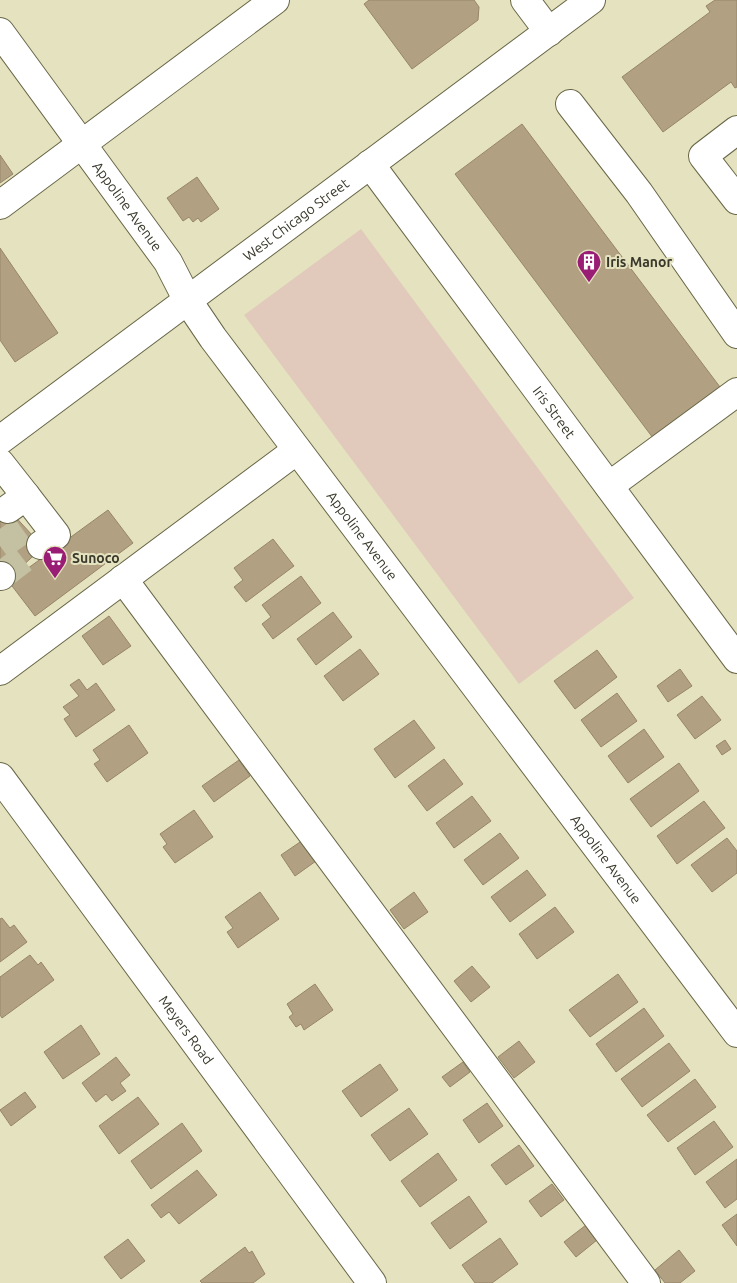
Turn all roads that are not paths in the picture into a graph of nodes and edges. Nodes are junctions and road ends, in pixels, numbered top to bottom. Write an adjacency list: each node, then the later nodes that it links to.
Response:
1 (525, 0): 5 (street)
2 (591, 0): 5 (street, West Chicago Street)
3 (258, 5): 8 (street)
4 (0, 32): 8 (street, Appoline Avenue)
5 (549, 32): 9 (street, West Chicago Street)
6 (570, 104): 13 (street)
7 (737, 130): 10 (street)
8 (82, 144): 11 (street); 12 (street, Appoline Avenue)
9 (370, 164): 12 (street, West Chicago Street); 18 (street, Iris Street)
10 (737, 200)
11 (0, 204)
12 (188, 301): 15 (street, West Chicago Street); 16 (street, Appoline Avenue)
13 (737, 334)
14 (737, 392): 18 (street)
15 (0, 440)
16 (297, 450): 20 (street); 24 (street, Appoline Avenue)
17 (0, 463): 19 (street)
18 (609, 486): 21 (street, Iris Street)
19 (28, 519)
20 (124, 579): 22 (street); 26 (street)
21 (737, 659)
22 (0, 671)
23 (0, 776): 25 (street, Meyers Road)
24 (737, 1033)
25 (372, 1283)
26 (646, 1283)

